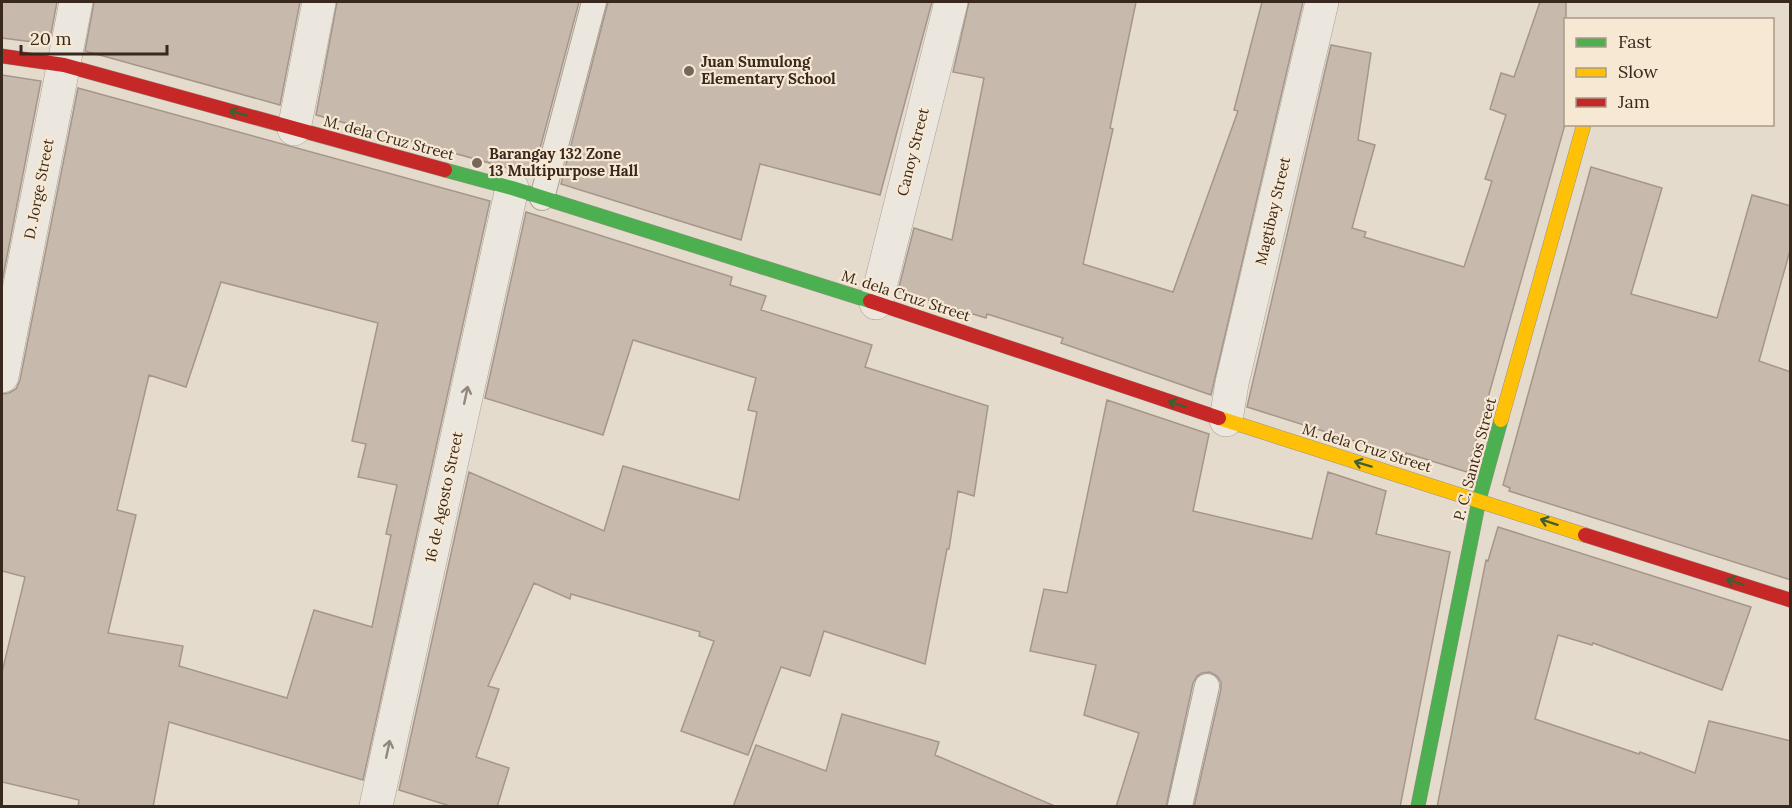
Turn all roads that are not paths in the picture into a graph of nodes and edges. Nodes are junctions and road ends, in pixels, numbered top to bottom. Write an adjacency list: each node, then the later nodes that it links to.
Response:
1 (76, 2): 7 (street, D. Jorge Street)
2 (320, 2): 9 (street)
3 (594, 2): 10 (lane)
4 (951, 2): 11 (street, Canoy Street)
5 (1322, 2): 13 (street, Magtibay Street)
6 (2, 56): 7 (street, M. dela Cruz Street)
7 (64, 65): 9 (street, M. dela Cruz Street, one-way to 7); 12 (street, D. Jorge Street)
8 (1583, 126): 14 (street, P. C. Santos Street)
9 (294, 129): 10 (street, M. dela Cruz Street)
10 (527, 193): 11 (street, M. dela Cruz Street); 17 (street, 16 de Agosto Street, one-way to 10)
11 (876, 303): 13 (street, M. dela Cruz Street, one-way to 11)
12 (2, 376)
13 (1226, 420): 14 (street, M. dela Cruz Street, one-way to 13)
14 (1479, 500): 15 (street, M. dela Cruz Street, one-way to 14); 19 (street, P. C. Santos Street)
15 (1791, 600)
16 (1207, 686): 18 (lane)
17 (376, 807)
18 (1180, 807)
19 (1418, 807)

